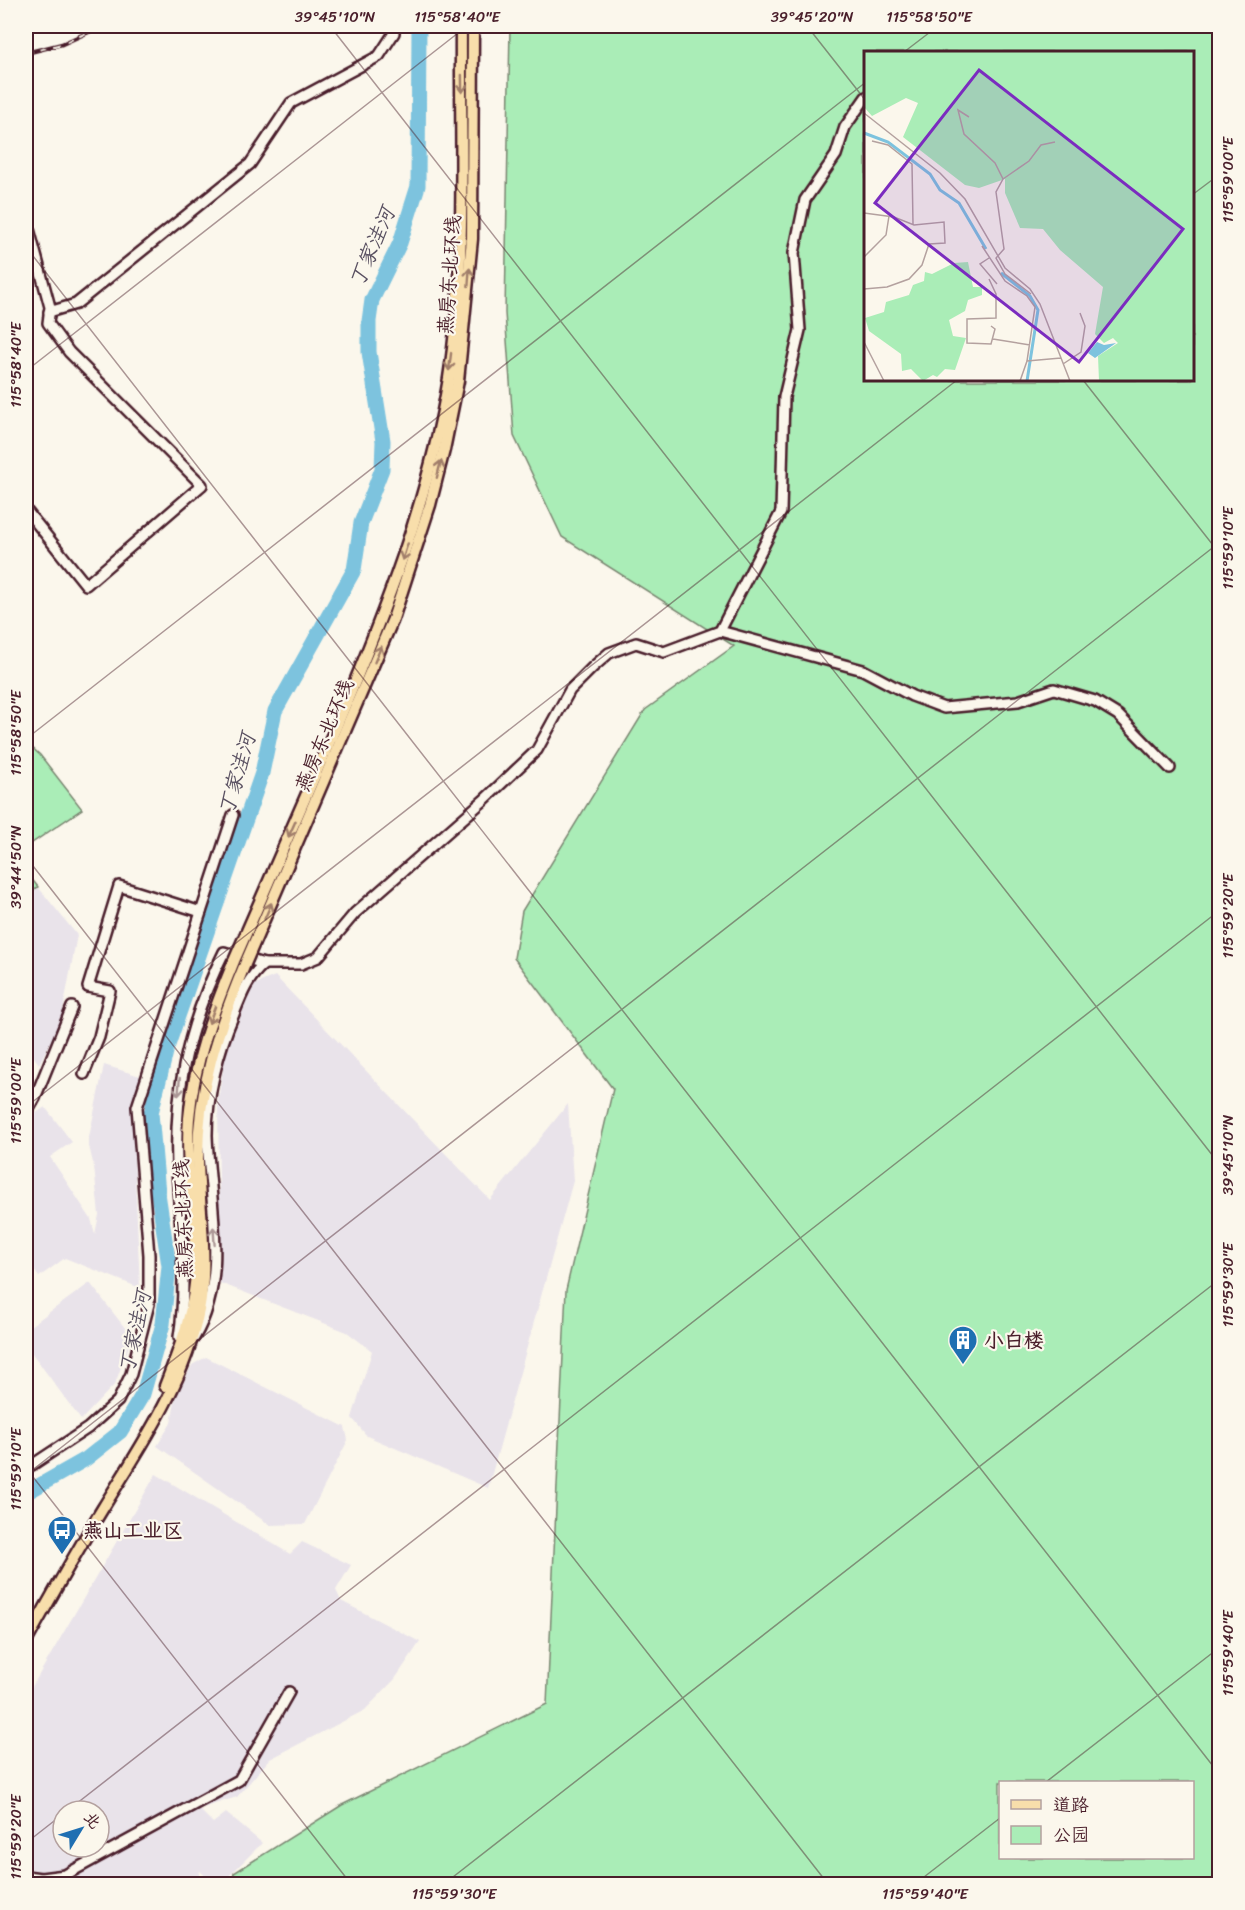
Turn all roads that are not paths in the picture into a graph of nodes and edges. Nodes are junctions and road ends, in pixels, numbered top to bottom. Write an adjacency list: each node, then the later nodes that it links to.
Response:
1 (394, 26): 6 (street)
2 (461, 26): 12 (main road, 燕房东北环线, one-way to 12, bridge)
3 (473, 26): 12 (main road, 燕房东北环线, one-way to 3, bridge)
4 (864, 100): 8 (street)
5 (26, 218): 6 (street)
6 (49, 312): 7 (street)
7 (26, 510)
8 (720, 631): 9 (street); 13 (street)
9 (1170, 768)
10 (233, 815): 11 (street)
11 (201, 912): 15 (street); 18 (street)
12 (240, 963): 17 (main road, 燕房东北环线)
13 (264, 964): 17 (street, one-way to 13); 17 (street, one-way to 17)
14 (72, 1007): 16 (street)
15 (84, 1074)
16 (26, 1114)
17 (181, 1355): 19 (main road, 燕房东北环线)
18 (26, 1469)
19 (26, 1642)
20 (290, 1692): 21 (street)
21 (26, 1876)

